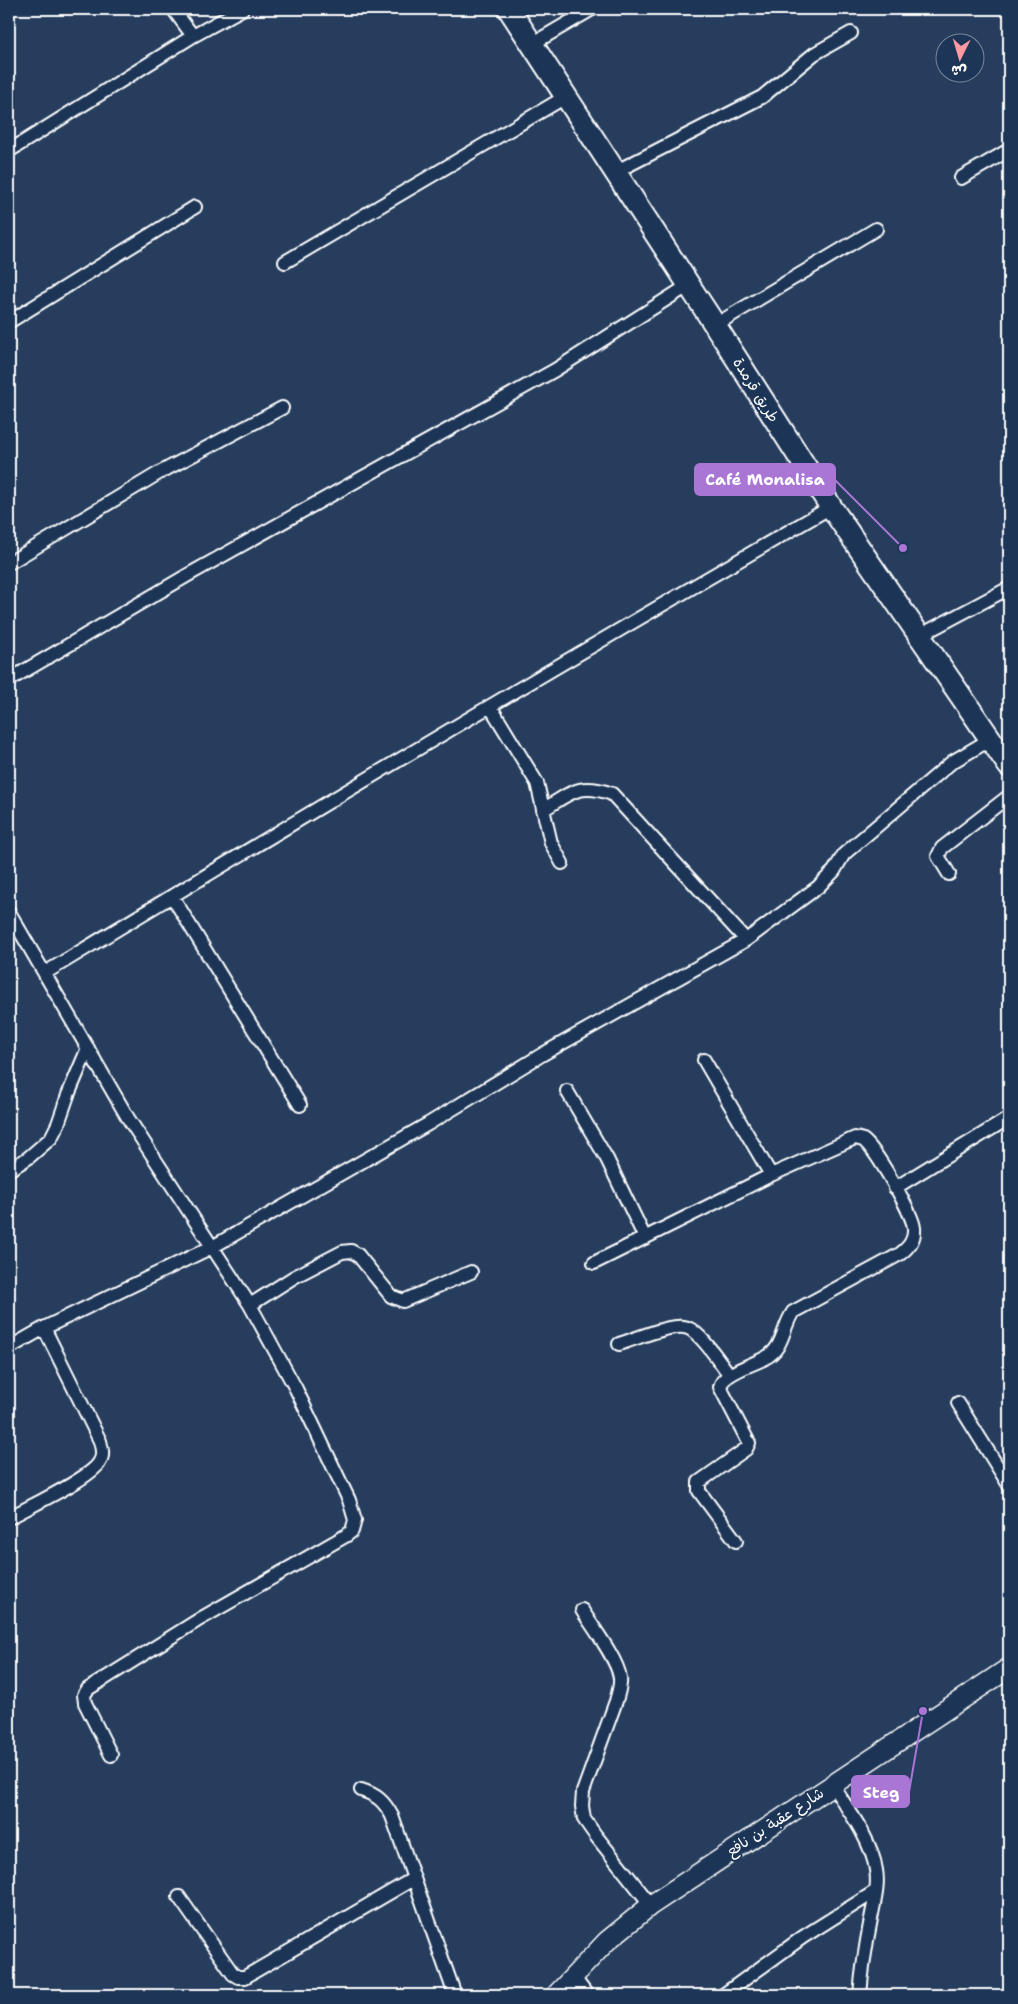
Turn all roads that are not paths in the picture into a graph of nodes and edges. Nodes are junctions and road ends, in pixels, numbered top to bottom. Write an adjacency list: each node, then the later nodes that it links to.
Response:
1 (173, 9): 6 (street)
2 (242, 9): 6 (street)
3 (509, 9): 7 (main road, طريق قرمدة)
4 (592, 9): 7 (street)
5 (851, 33): 11 (street)
6 (193, 36): 9 (street)
7 (532, 44): 8 (main road, طريق قرمدة)
8 (567, 96): 11 (main road, طريق قرمدة); 15 (street)
9 (9, 150)
10 (1009, 150): 12 (street)
11 (614, 172): 16 (main road, طريق قرمدة)
12 (961, 178)
13 (195, 207): 17 (street)
14 (876, 229): 18 (street)
15 (285, 262)
16 (689, 285): 18 (main road, طريق قرمدة); 24 (street)
17 (9, 322)
18 (715, 325): 20 (main road, طريق قرمدة)
19 (282, 408): 21 (street)
20 (831, 507): 23 (main road, طريق قرمدة); 25 (street)
21 (9, 563)
22 (1009, 588): 23 (street)
23 (919, 636): 26 (main road, طريق قرمدة)
24 (9, 680)
25 (490, 706): 29 (street); 32 (street)
26 (991, 739): 27 (main road, طريق قرمدة); 36 (street)
27 (1009, 766)
28 (1009, 796): 31 (street)
29 (543, 810): 30 (street); 36 (street)
30 (562, 863)
31 (949, 874)
32 (172, 896): 37 (street); 41 (street)
33 (9, 912): 34 (street)
34 (20, 931): 35 (street); 37 (street)
35 (9, 938)
36 (746, 940): 47 (street)
37 (45, 973): 38 (street)
38 (88, 1048): 43 (street); 47 (street)
39 (704, 1060): 44 (street)
40 (568, 1091): 46 (street)
41 (300, 1105)
42 (1009, 1118): 45 (street)
43 (9, 1170)
44 (771, 1176): 45 (street); 46 (street)
45 (896, 1188): 54 (street)
46 (645, 1238): 48 (street)
47 (214, 1246): 50 (street); 51 (street)
48 (594, 1263)
49 (471, 1272): 50 (street)
50 (250, 1304): 61 (street)
51 (44, 1328): 53 (street); 57 (street)
52 (620, 1344): 54 (street)
53 (9, 1348)
54 (730, 1375): 58 (street)
55 (958, 1403): 56 (street)
56 (1009, 1484)
57 (9, 1518)
58 (736, 1541)
59 (582, 1610): 67 (street)
60 (1009, 1668): 62 (main road, شارع عقبة بن نافع)
61 (111, 1755)
62 (832, 1785): 65 (street); 67 (main road, شارع عقبة بن نافع)
63 (361, 1790): 64 (street)
64 (413, 1879): 66 (street); 69 (street)
65 (876, 1890): 72 (street); 73 (street)
66 (179, 1897)
67 (651, 1905): 68 (main road, شارع عقبة بن نافع)
68 (573, 1976): 70 (main road, شارع عقبة بن نافع); 71 (street)
69 (455, 1995)
70 (556, 1995)
71 (586, 1995)
72 (723, 1995)
73 (860, 1995)

